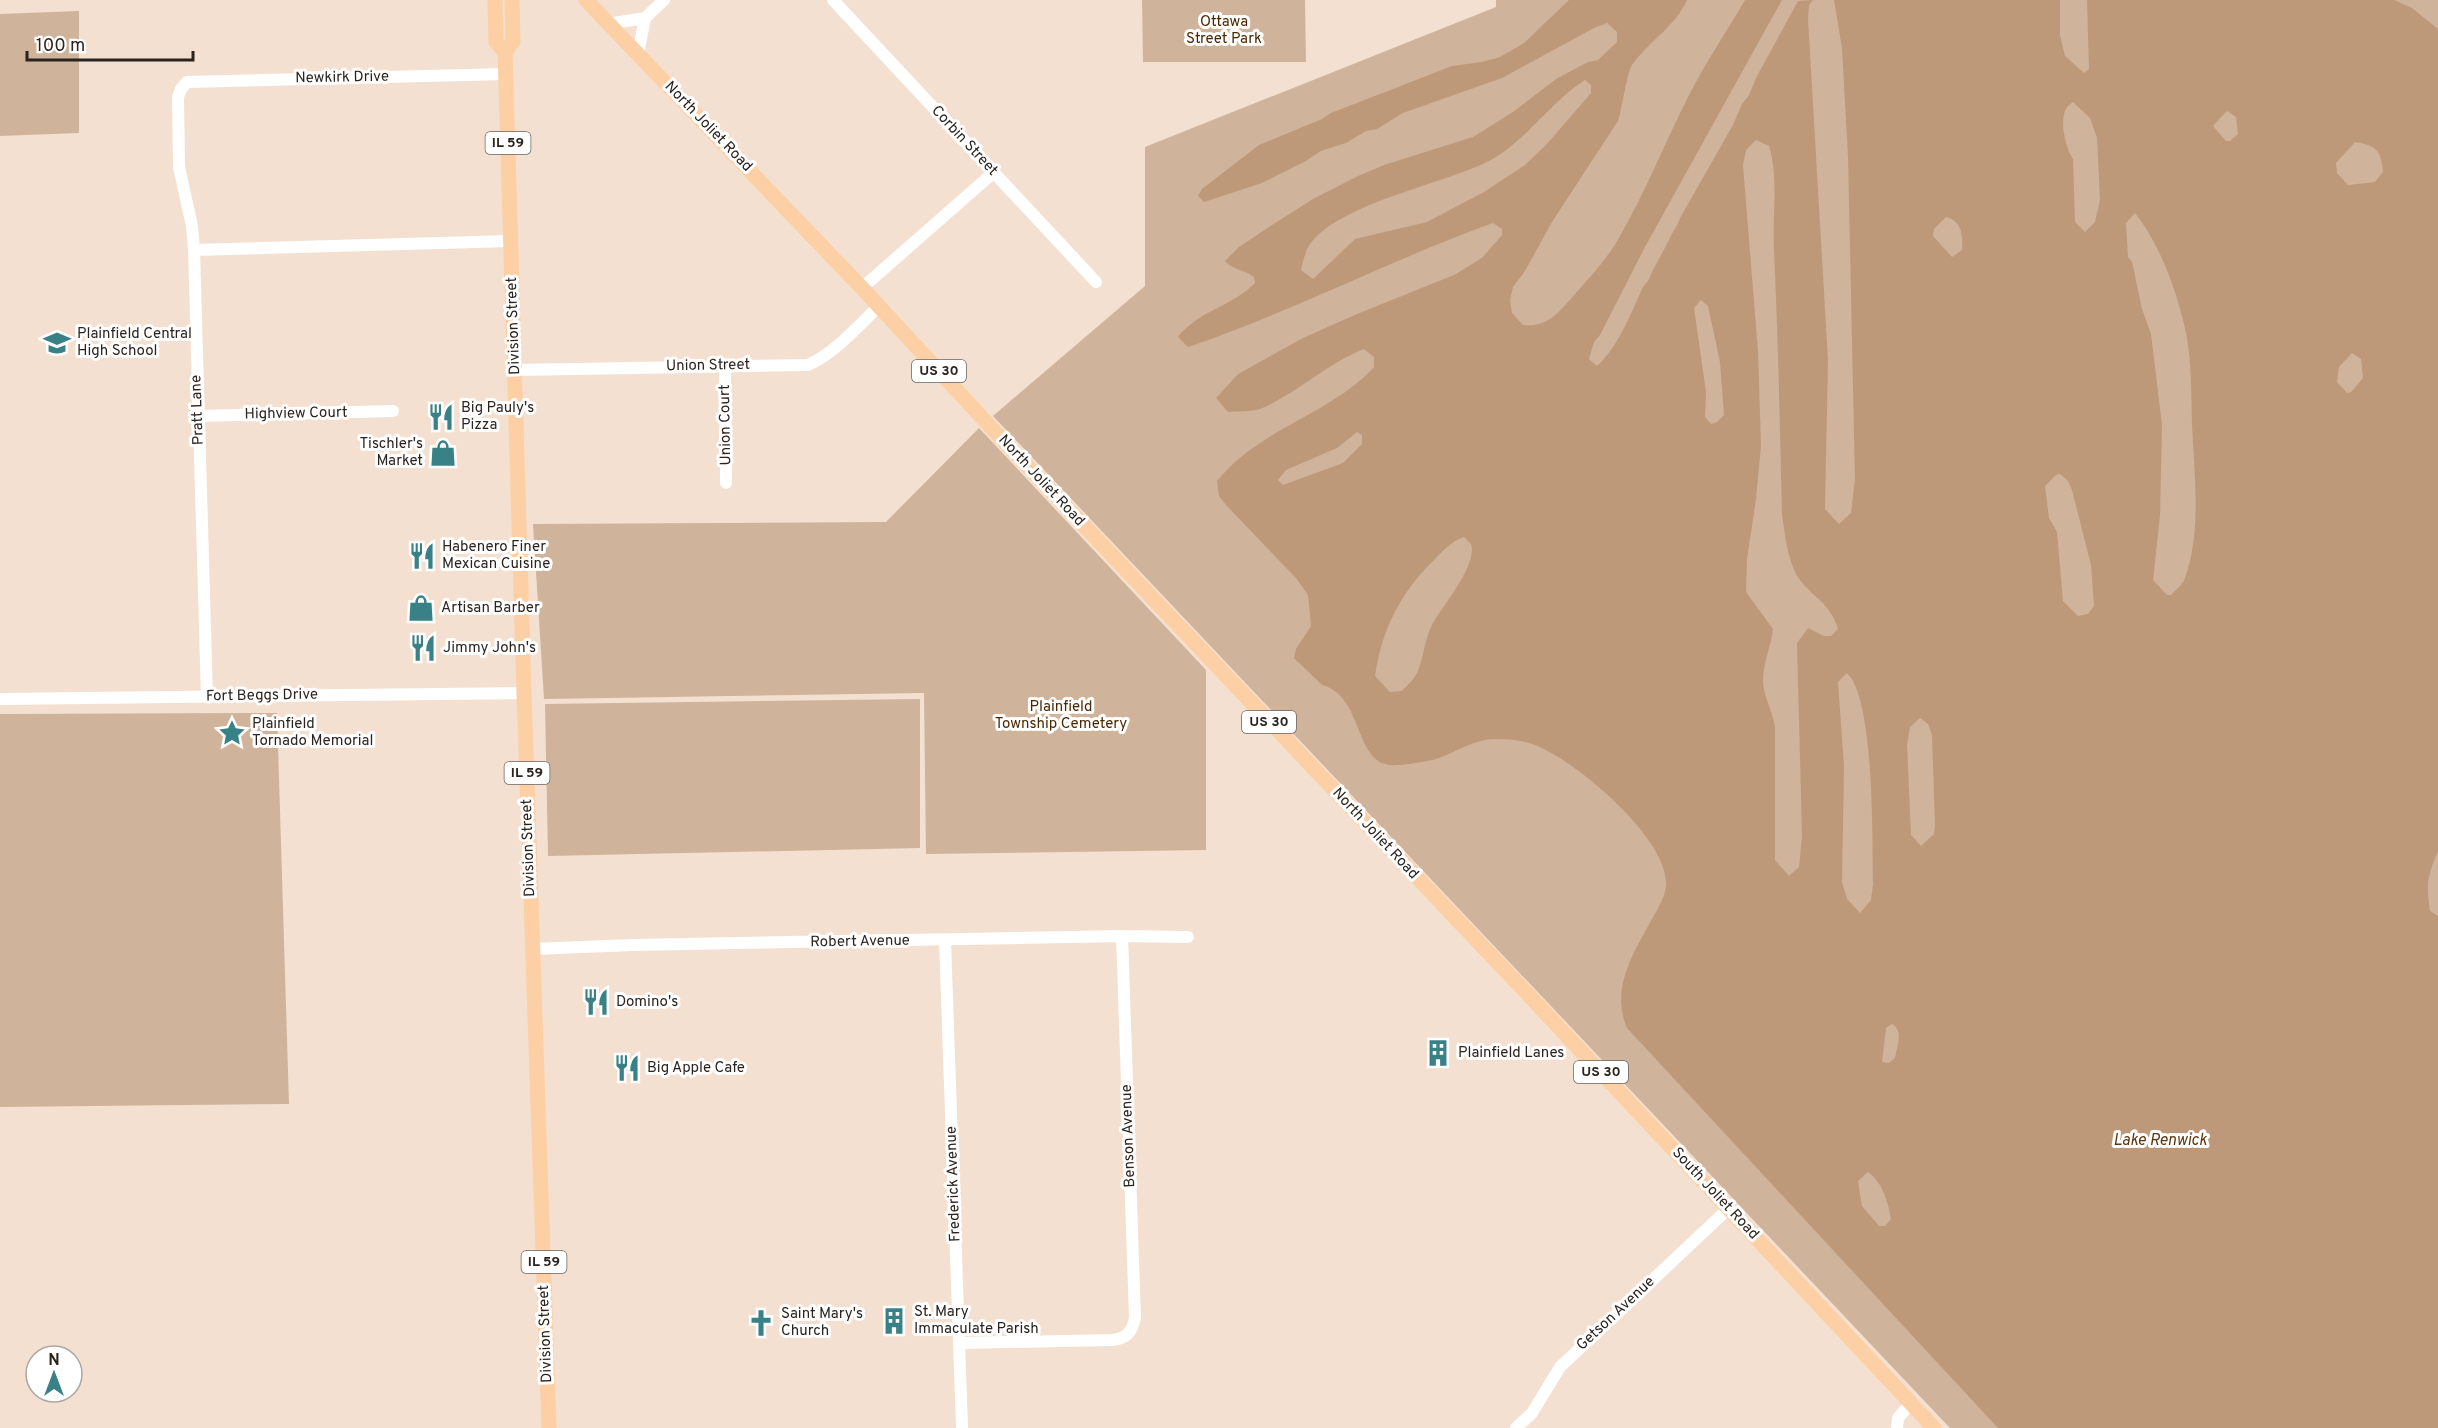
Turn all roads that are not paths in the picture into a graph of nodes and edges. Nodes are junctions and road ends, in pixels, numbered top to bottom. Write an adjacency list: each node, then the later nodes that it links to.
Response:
1 (495, 0): 8 (main road, Division Street / IL 59)
2 (586, 0): 7 (main road, North Joliet Road / US 30)
3 (664, 0): 6 (street)
4 (833, 0): 12 (street, Corbin Street)
5 (513, 1): 8 (main road, Division Street / IL 59)
6 (645, 18): 7 (street); 9 (street)
7 (608, 24): 9 (main road, North Joliet Road / US 30)
8 (506, 52): 10 (main road, Division Street / IL 59)
9 (638, 54): 16 (main road, North Joliet Road / US 30)
10 (506, 74): 11 (street, Newkirk Drive); 13 (main road, Division Street / IL 59)
11 (181, 89): 14 (street, Pratt Lane)
12 (993, 173): 15 (street, Corbin Street); 16 (street)
13 (511, 241): 14 (street); 19 (main road, Division Street / IL 59)
14 (194, 250): 21 (street, Pratt Lane)
15 (1096, 282)
16 (862, 288): 17 (main road, North Joliet Road / US 30)
17 (879, 306): 18 (street, Union Street); 30 (main road, North Joliet Road / US 30)
18 (725, 366): 19 (street, Union Street); 22 (street, Union Court)
19 (515, 370): 23 (main road, Division Street / IL 59)
20 (393, 411): 21 (street, Highview Court)
21 (198, 416): 24 (street, Pratt Lane)
22 (726, 483)
23 (524, 693): 24 (street, Fort Beggs Drive); 29 (main road, Division Street / IL 59)
24 (207, 697): 25 (street, Fort Beggs Drive)
25 (0, 699)
26 (1122, 936): 27 (street, Robert Avenue); 28 (street, Robert Avenue); 32 (street, Benson Avenue)
27 (1188, 937)
28 (945, 941): 29 (street, Robert Avenue); 32 (street, Frederick Avenue)
29 (533, 949): 34 (main road, Division Street / IL 59)
30 (1496, 962): 31 (main road, South Joliet Road / US 30)
31 (1729, 1209): 33 (main road, South Joliet Road / US 30); 36 (street, Getson Avenue)
32 (959, 1343): 35 (street, Frederick Avenue)
33 (1911, 1403): 37 (street); 38 (main road, South Joliet Road / US 30)
34 (549, 1428)
35 (962, 1428)
36 (1515, 1428)
37 (1897, 1428)
38 (1934, 1428)

